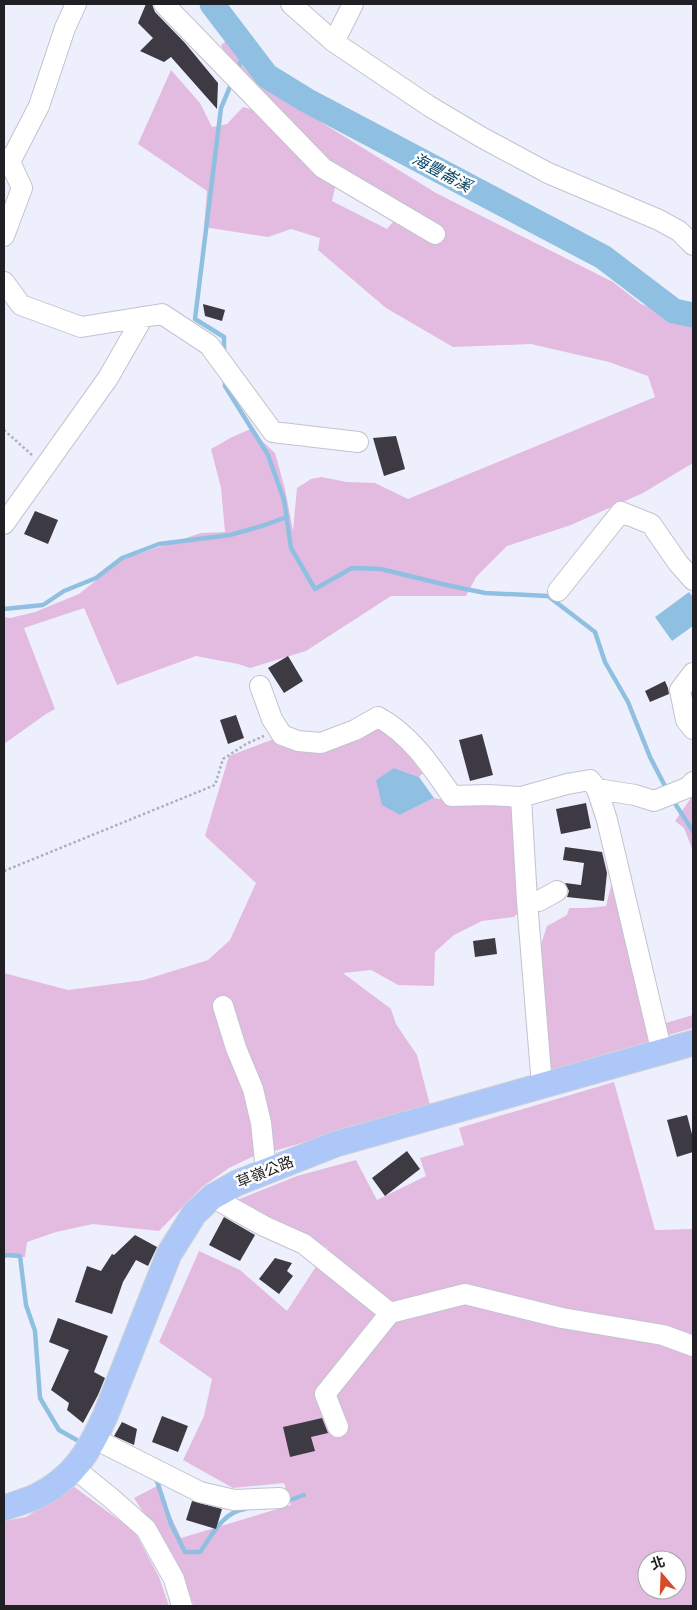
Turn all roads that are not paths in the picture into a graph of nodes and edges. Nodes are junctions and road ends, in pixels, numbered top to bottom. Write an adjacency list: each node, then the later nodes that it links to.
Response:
1 (76, 4): 6 (street)
2 (164, 4): 7 (street)
3 (291, 4): 5 (street)
4 (353, 4): 5 (street)
5 (334, 42): 9 (street)
6 (7, 160): 8 (street)
7 (435, 234)
8 (4, 236)
9 (693, 245)
10 (4, 282): 11 (street)
11 (143, 317): 12 (street); 13 (street)
12 (358, 442)
13 (4, 524)
14 (693, 580): 15 (street)
15 (558, 591)
16 (693, 673): 18 (street)
17 (260, 686): 21 (street)
18 (693, 729)
19 (598, 789): 20 (street); 21 (street); 26 (street)
20 (678, 791)
21 (521, 797): 23 (street)
22 (557, 890): 23 (street)
23 (527, 901): 27 (street)
24 (223, 1006): 28 (street)
25 (693, 1043): 26 (main road, 草嶺公路)
26 (662, 1053): 27 (main road, 草嶺公路)
27 (542, 1086): 28 (main road, 草嶺公路)
28 (266, 1172): 29 (main road, 草嶺公路)
29 (212, 1197): 30 (street); 33 (main road, 草嶺公路)
30 (390, 1313): 31 (street); 32 (street)
31 (693, 1346)
32 (338, 1427)
33 (95, 1439): 34 (main road, 草嶺公路); 35 (street)
34 (74, 1468): 36 (main road, 草嶺公路); 37 (street)
35 (280, 1498)
36 (4, 1508)
37 (182, 1606)

